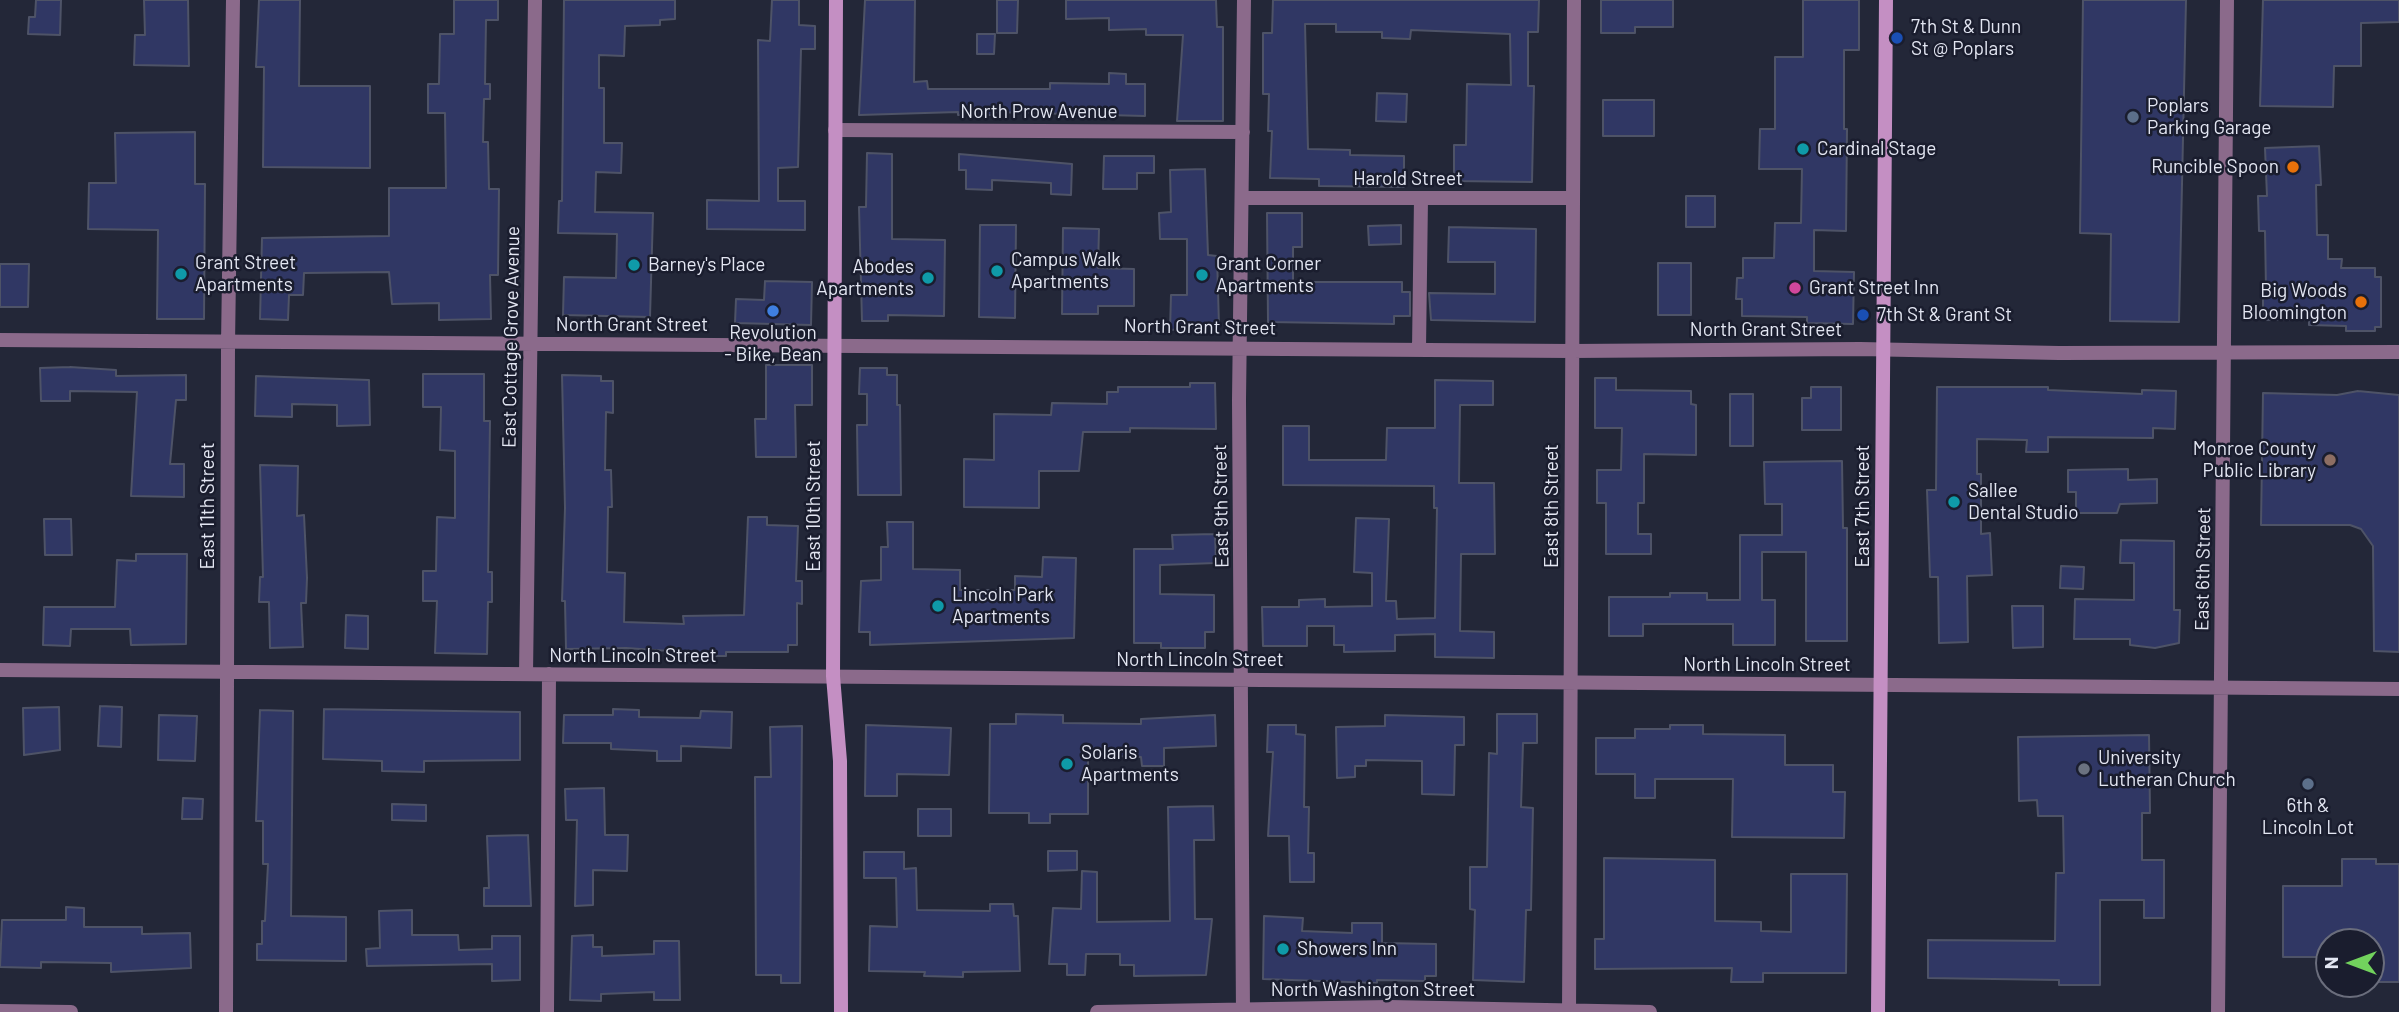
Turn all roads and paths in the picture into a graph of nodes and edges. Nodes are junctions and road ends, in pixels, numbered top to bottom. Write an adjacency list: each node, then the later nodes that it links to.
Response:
1 (233, 0): 14 (street, East 11th Street)
2 (535, 0): 15 (street, East Cottage Grove Avenue)
3 (836, 0): 8 (street, East 10th Street)
4 (1244, 0): 9 (street, East 9th Street)
5 (1574, 0): 12 (street, East 8th Street)
6 (1886, 0): 19 (street, East 7th Street)
7 (2227, 0): 21 (street, East 6th Street)
8 (835, 130): 9 (street, North Prow Avenue); 16 (street, East 10th Street)
9 (1243, 132): 10 (street, East 9th Street)
10 (1242, 198): 11 (street, Harold Street); 17 (street, East 9th Street)
11 (1421, 198): 12 (street, Harold Street); 18 (street)
12 (1573, 198): 20 (street, East 8th Street)
13 (0, 340): 14 (street, North Grant Street)
14 (228, 344): 15 (street, North Grant Street); 24 (street, East 11th Street)
15 (530, 345): 16 (street, North Grant Street); 25 (street, East Cottage Grove Avenue)
16 (836, 345): 17 (street, North Grant Street); 27 (street, East 10th Street)
17 (1239, 348): 18 (street, North Grant Street); 28 (street, East 9th Street)
18 (1419, 349): 20 (street, North Grant Street)
19 (1882, 350): 20 (street, North Grant Street); 21 (street, North Grant Street); 30 (street, East 7th Street)
20 (1571, 351): 29 (street, East 8th Street)
21 (2224, 352): 22 (street, North Grant Street); 31 (street, East 6th Street)
22 (2399, 352)
23 (0, 670): 24 (street, North Lincoln Street)
24 (227, 672): 25 (street, North Lincoln Street); 37 (street, East 11th Street)
25 (526, 674): 26 (street, North Lincoln Street)
26 (549, 674): 27 (street, North Lincoln Street); 38 (street)
27 (833, 676): 28 (street, North Lincoln Street); 39 (street, East 10th Street)
28 (1243, 680): 29 (street, North Lincoln Street); 34 (street, East 9th Street)
29 (1572, 682): 30 (street, North Lincoln Street); 35 (street, East 8th Street)
30 (1881, 685): 31 (street, North Lincoln Street); 42 (street, East 7th Street)
31 (2221, 687): 32 (street, North Lincoln Street); 43 (street, East 6th Street)
32 (2399, 690)
33 (0, 1011): 36 (street)
34 (1243, 1011): 35 (street, North Washington Street); 40 (street, North Washington Street)
35 (1569, 1011): 41 (street, North Washington Street)
36 (71, 1012)
37 (226, 1012)
38 (547, 1012)
39 (841, 1012)
40 (1097, 1012)
41 (1650, 1012)
42 (1878, 1012)
43 (2218, 1012)

